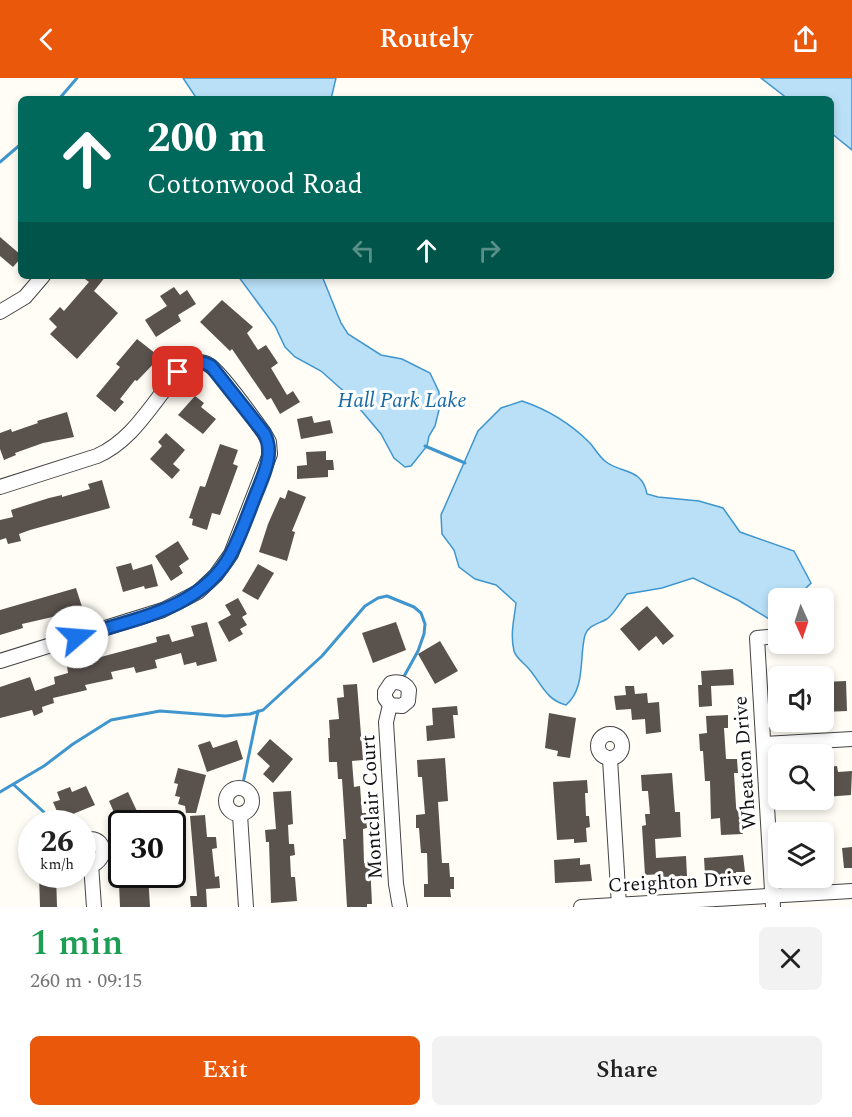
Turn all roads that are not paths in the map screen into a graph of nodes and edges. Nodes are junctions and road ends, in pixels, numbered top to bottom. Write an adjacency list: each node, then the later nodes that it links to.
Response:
1 (40, 279): 2 (street)
2 (0, 312)
3 (0, 487): 5 (street)
4 (768, 637): 8 (street, Wheaton Drive)
5 (0, 661)
6 (390, 705): 19 (street, Montclair Court)
7 (852, 739): 8 (street)
8 (764, 744): 15 (street, Wheaton Drive)
9 (610, 759): 16 (street)
10 (240, 814): 18 (street)
11 (96, 840): 12 (street)
12 (96, 861)
13 (91, 888): 17 (street)
14 (852, 891): 15 (street, Creighton Drive)
15 (773, 902): 16 (street, Creighton Drive)
16 (619, 905): 20 (street, Creighton Drive)
17 (94, 907)
18 (246, 907)
19 (400, 907)
20 (581, 907)

